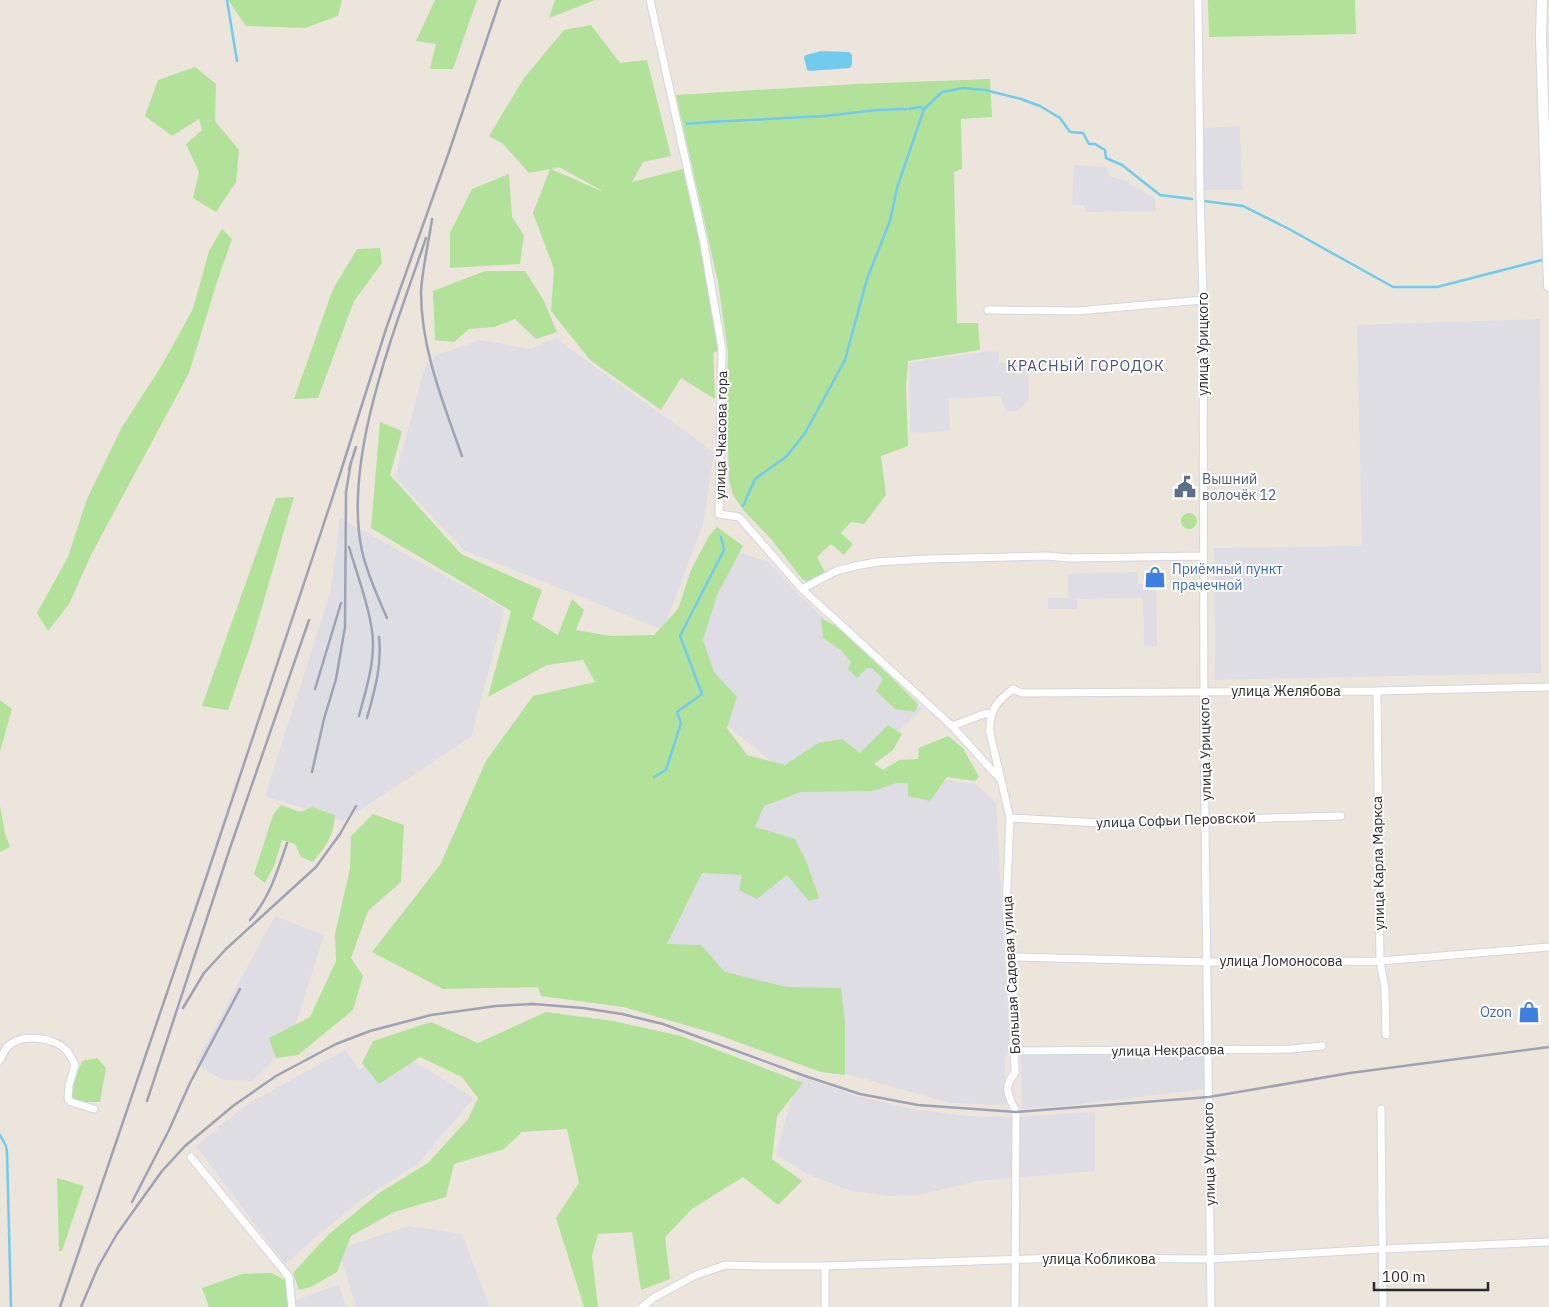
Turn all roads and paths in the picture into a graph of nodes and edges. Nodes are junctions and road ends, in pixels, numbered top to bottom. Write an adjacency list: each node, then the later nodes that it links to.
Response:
1 (650, 0): 8 (street, улица Чкасова гора)
2 (1198, 0): 5 (street, улица Урицкого)
3 (1542, 0): 4 (street)
4 (1549, 286)
5 (1203, 300): 6 (street); 7 (street, улица Урицкого)
6 (988, 310)
7 (1203, 556): 8 (street); 10 (street, улица Урицкого)
8 (802, 589): 13 (street, улица Чкасова гора)
9 (1549, 687): 11 (street, улица Желябова)
10 (1204, 691): 11 (street, улица Желябова); 12 (street, улица Желябова); 17 (street, улица Урицкого)
11 (1377, 691): 20 (street, улица Карла Маркса)
12 (991, 713): 13 (street); 14 (street, Большая Садовая улица)
13 (952, 726): 14 (street, улица Чкасова гора)
14 (1002, 782): 16 (street, Большая Садовая улица)
15 (1342, 816): 17 (street, улица Софьи Перовской)
16 (1010, 818): 17 (street, улица Софьи Перовской); 19 (street, Большая Садовая улица)
17 (1206, 819): 21 (street, улица Урицкого)
18 (1549, 947): 20 (street, улица Ломоносова)
19 (1012, 957): 21 (street, улица Ломоносова); 25 (street, Большая Садовая улица)
20 (1380, 961): 21 (street, улица Ломоносова); 22 (street, улица Карла Маркса)
21 (1206, 962): 24 (street, улица Урицкого)
22 (1386, 1035)
23 (1322, 1046): 24 (street, улица Некрасова)
24 (1207, 1049): 25 (street, улица Некрасова); 32 (street, улица Урицкого)
25 (1015, 1051): 33 (street, Большая Садовая улица)
26 (0, 1060): 27 (street)
27 (94, 1109)
28 (1381, 1109): 31 (street)
29 (190, 1156): 36 (street)
30 (1549, 1242): 31 (street, улица Кобликова)
31 (1382, 1249): 32 (street, улица Кобликова); 42 (street)
32 (1210, 1259): 33 (street, улица Кобликова); 41 (street, улица Урицкого)
33 (1015, 1260): 34 (street, улица Кобликова); 40 (street, Большая Садовая улица)
34 (825, 1266): 35 (street, улица Кобликова); 39 (street)
35 (656, 1297): 37 (street, улица Кобликова); 38 (street)
36 (292, 1307)
37 (642, 1307)
38 (656, 1307)
39 (825, 1307)
40 (1015, 1307)
41 (1211, 1307)
42 (1383, 1307)

